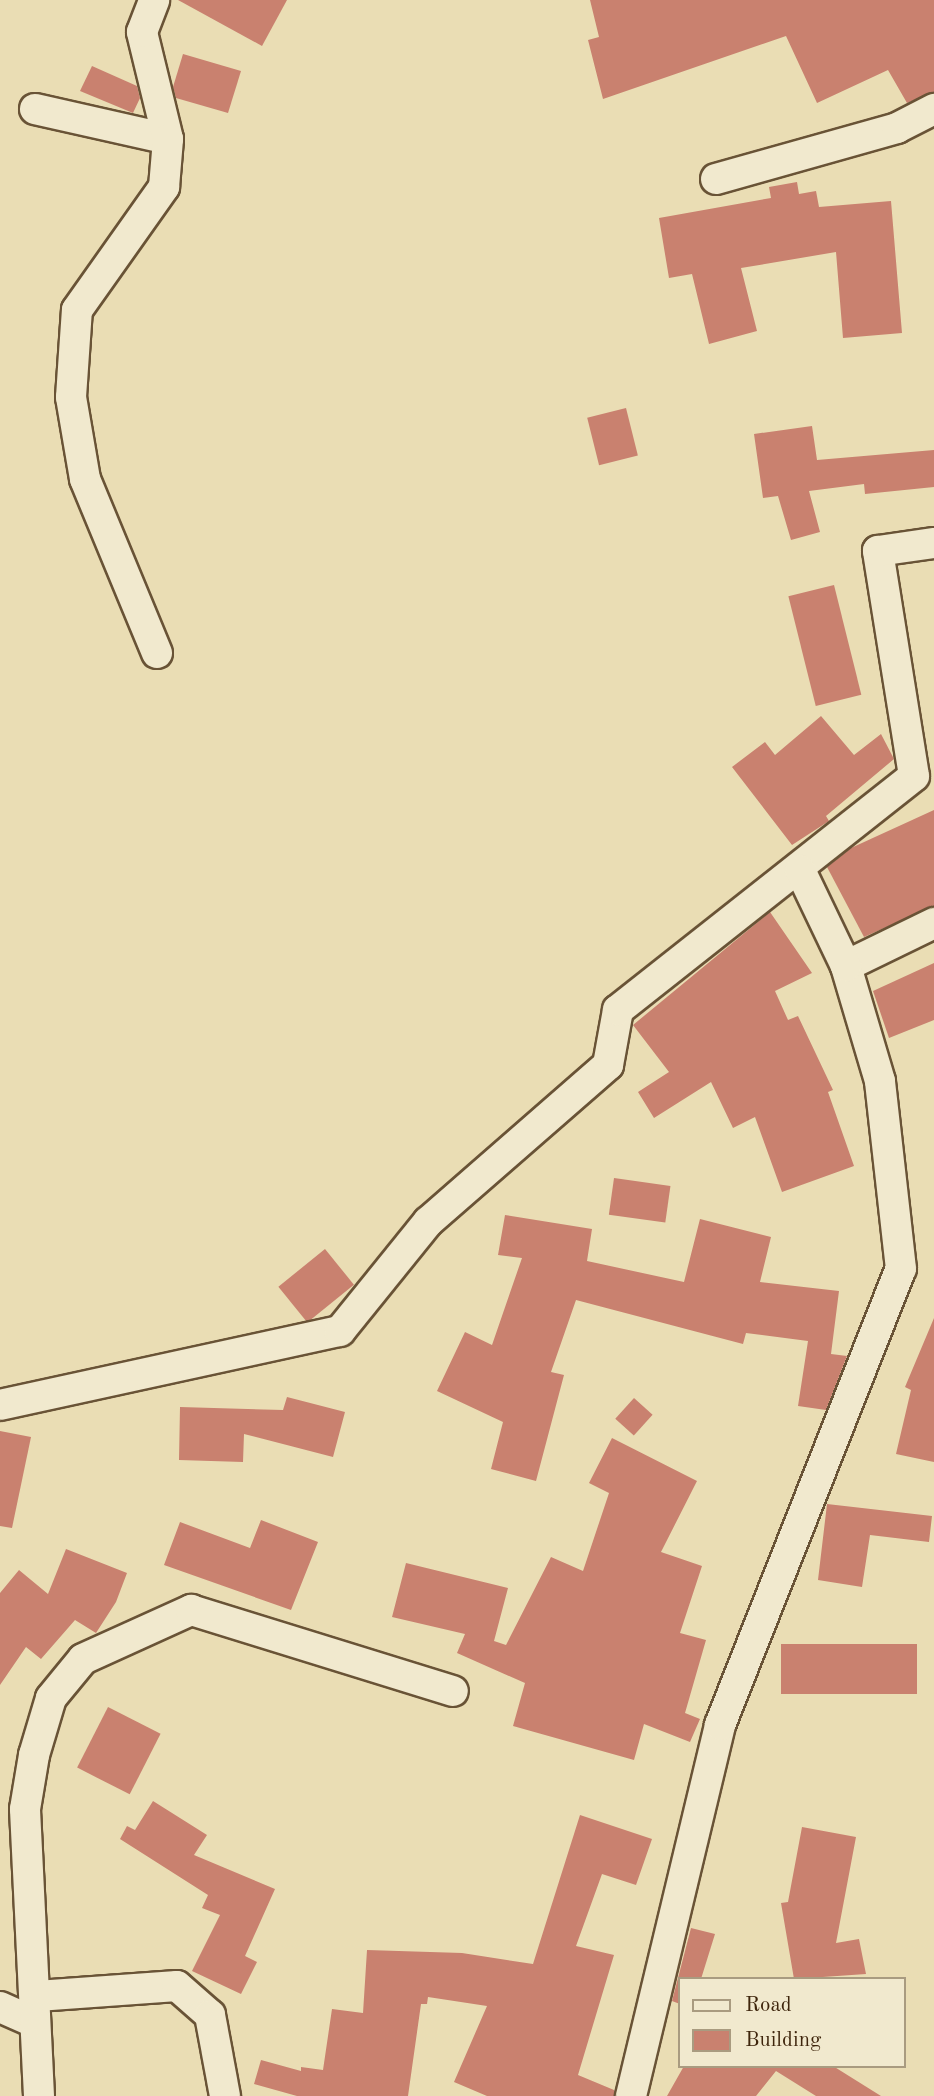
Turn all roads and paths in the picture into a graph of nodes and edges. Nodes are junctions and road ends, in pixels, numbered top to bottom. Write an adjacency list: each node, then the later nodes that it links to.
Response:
1 (155, 0): 4 (street)
2 (35, 109): 4 (street)
3 (934, 109): 5 (street)
4 (168, 139): 7 (street)
5 (716, 179)
6 (934, 543): 8 (street)
7 (157, 653)
8 (800, 870): 10 (street); 11 (street)
9 (934, 923): 10 (street)
10 (846, 966): 17 (street)
11 (0, 1405)
12 (453, 1690): 14 (street)
13 (0, 2007): 14 (street)
14 (35, 2009): 15 (street); 16 (street)
15 (39, 2096)
16 (225, 2096)
17 (631, 2096)

